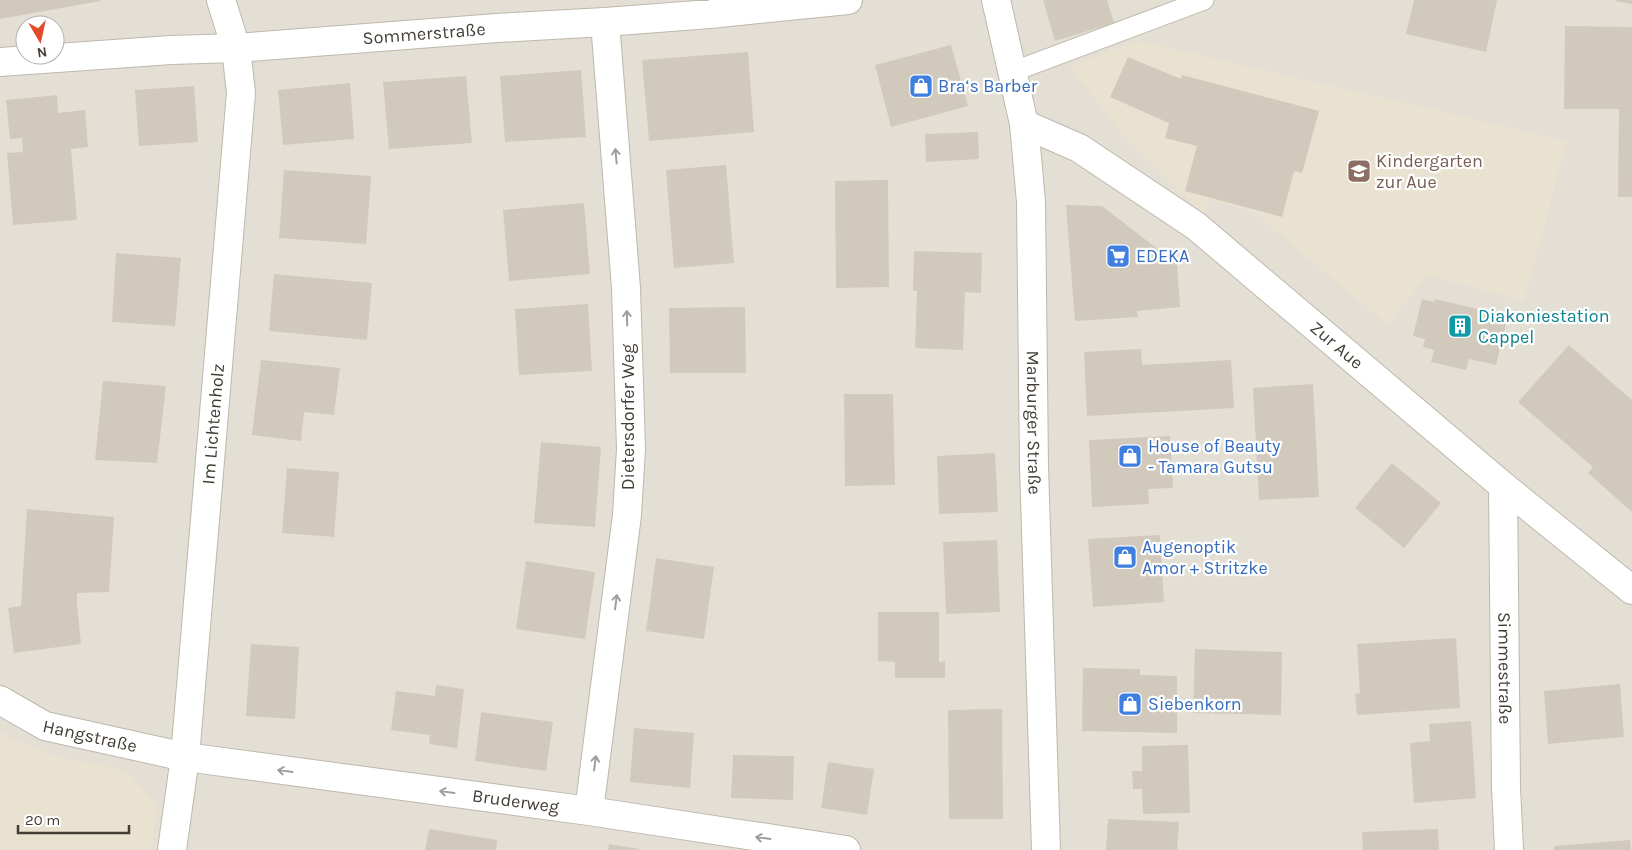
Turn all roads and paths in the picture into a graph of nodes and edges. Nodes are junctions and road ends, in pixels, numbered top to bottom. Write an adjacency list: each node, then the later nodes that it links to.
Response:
1 (222, 0): 6 (street, Im Lichtenholz)
2 (848, 0): 5 (street, Sommerstraße)
3 (996, 0): 8 (street, Marburger Straße)
4 (1204, 0): 8 (lane)
5 (605, 22): 6 (street, Sommerstraße); 14 (street, Dietersdorfer Weg, one-way to 5)
6 (236, 48): 7 (street, Sommerstraße); 13 (street, Im Lichtenholz)
7 (0, 62)
8 (1012, 72): 9 (street, Marburger Straße)
9 (1024, 124): 10 (street, Zur Aue); 18 (street, Marburger Straße)
10 (1503, 486): 11 (street, Zur Aue); 19 (street, Simmestraße)
11 (1632, 590)
12 (0, 700): 13 (street, Hangstraße)
13 (185, 757): 14 (street, Bruderweg, one-way to 13); 16 (street, Im Lichtenholz)
14 (589, 812): 15 (street, Bruderweg)
15 (692, 839): 17 (street, Bruderweg, one-way to 15)
16 (172, 850)
17 (846, 850)
18 (1046, 850)
19 (1509, 850)

